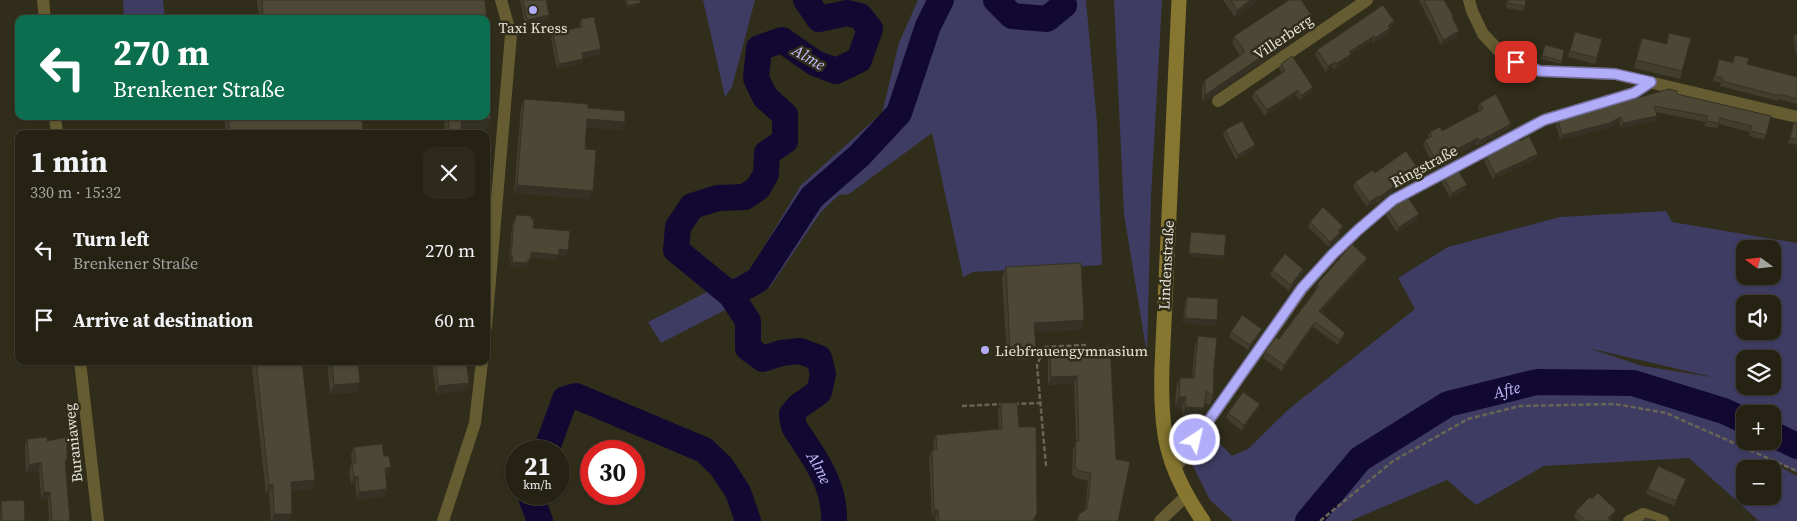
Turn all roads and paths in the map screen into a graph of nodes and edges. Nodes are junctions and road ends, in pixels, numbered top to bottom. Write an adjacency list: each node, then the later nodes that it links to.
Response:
1 (43, 0): 6 (street)
2 (501, 0): 10 (street)
3 (1179, 0): 17 (main road, Lindenstraße)
4 (1367, 0): 8 (street, Villerberg)
5 (1469, 0): 7 (street)
6 (45, 15)
7 (1651, 82): 9 (street); 17 (street, Ringstraße)
8 (1218, 101)
9 (1797, 117)
10 (490, 280)
11 (1086, 345): 14 (path)
12 (80, 365): 20 (street, Buraniaweg)
13 (482, 365): 21 (street)
14 (1040, 403): 15 (path); 16 (path)
15 (962, 406)
16 (1046, 466)
17 (1174, 470): 19 (main road, Lindenstraße)
18 (1797, 471): 24 (path)
19 (1186, 496): 22 (street); 23 (main road, Lindenstraße)
20 (98, 521)
21 (443, 521)
22 (1160, 521)
23 (1203, 521)
24 (1320, 521)
25 (1629, 521): 26 (street)
26 (1663, 521)

